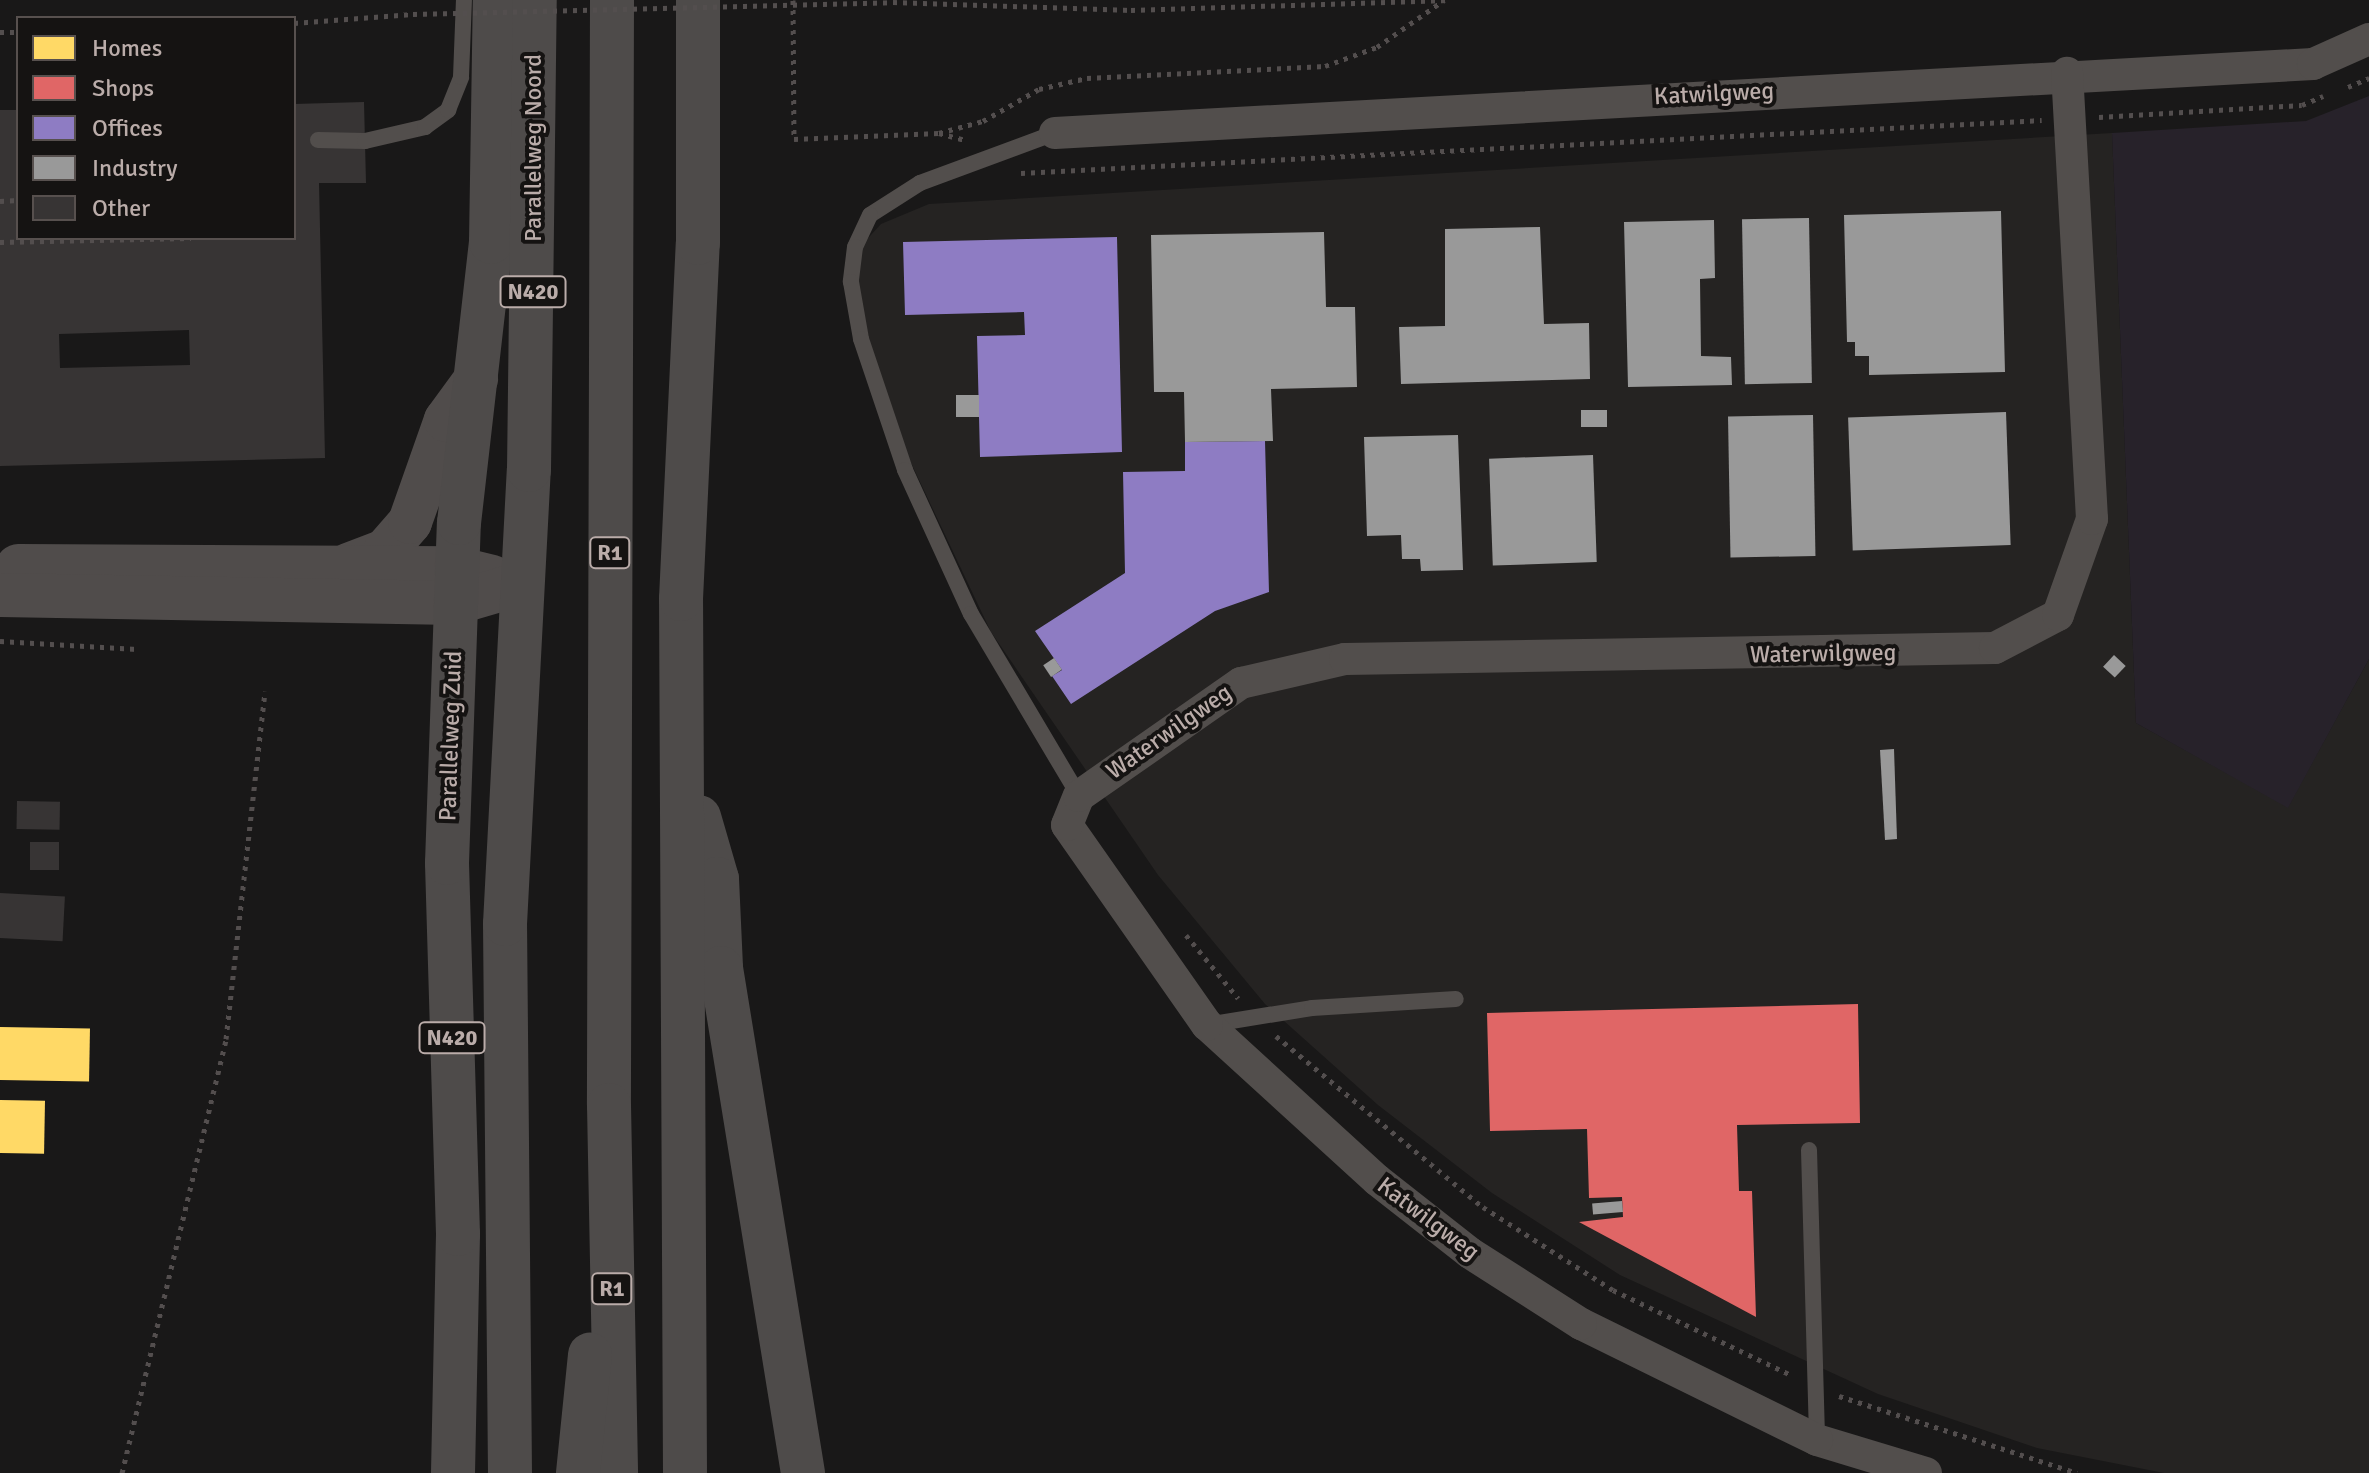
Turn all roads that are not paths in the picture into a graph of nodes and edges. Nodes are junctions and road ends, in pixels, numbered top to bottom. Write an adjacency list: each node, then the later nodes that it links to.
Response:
1 (464, 0): 9 (lane)
2 (495, 0): 10 (highway, Parallelweg Zuid / N420)
3 (535, 0): 13 (highway, Parallelweg Noord / N420)
4 (612, 0): 20 (highway, R1)
5 (698, 0): 16 (highway)
6 (2369, 39): 7 (street, Katwilgweg)
7 (2067, 73): 8 (street, Katwilgweg); 17 (street, Waterwilgweg)
8 (1055, 133): 17 (lane)
9 (318, 140)
10 (476, 379): 12 (main road); 14 (highway, Parallelweg Zuid / N420)
11 (0, 566): 12 (main road)
12 (346, 566): 14 (main road)
13 (519, 584): 14 (main road); 24 (highway, N420)
14 (456, 585): 15 (main road); 23 (highway, Parallelweg Zuid / N420)
15 (0, 595)
16 (683, 760): 27 (highway); 28 (highway)
17 (1075, 799): 19 (street, Katwilgweg)
18 (1456, 999): 19 (lane)
19 (1207, 1025): 22 (street, Katwilgweg)
20 (609, 1105): 25 (highway); 26 (highway, R1)
21 (1809, 1150): 22 (lane)
22 (1817, 1440): 29 (street, Katwilgweg)
23 (453, 1473)
24 (510, 1473)
25 (578, 1473)
26 (616, 1473)
27 (685, 1473)
28 (803, 1473)
29 (1926, 1473)

